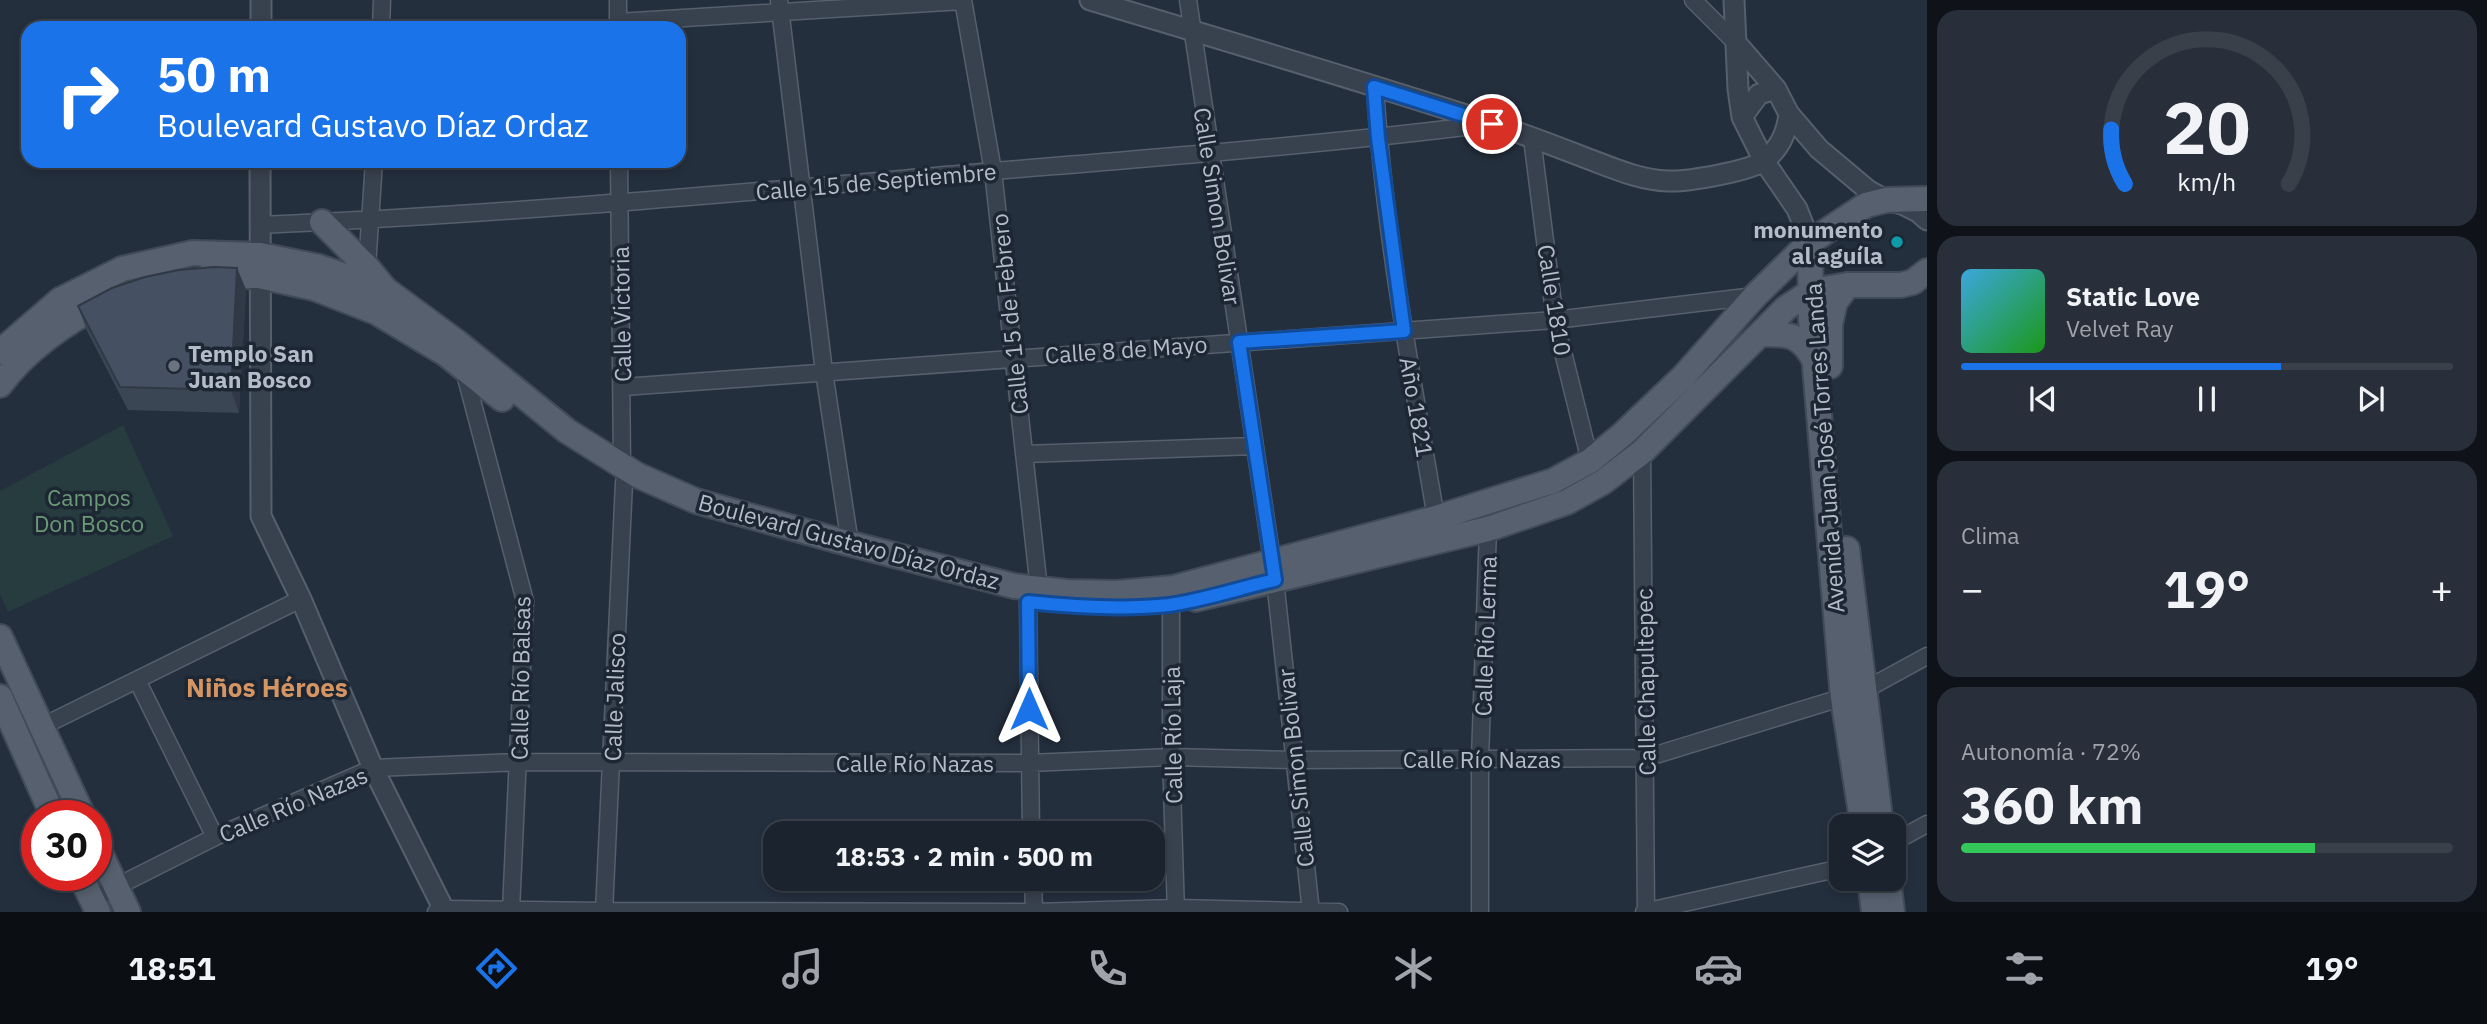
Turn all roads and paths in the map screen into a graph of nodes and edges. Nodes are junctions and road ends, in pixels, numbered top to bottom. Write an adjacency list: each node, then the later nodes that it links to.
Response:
1 (261, 0): 10 (street)
2 (382, 0): 11 (street)
3 (618, 0): 12 (street)
4 (1090, 0): 14 (street)
5 (1188, 0): 14 (street, Calle Simon Bolivar)
6 (1693, 0): 15 (street)
7 (1734, 0): 15 (street, Avenida Juan José Torres Landa)
8 (963, 1): 9 (street); 28 (street, Calle 15 de Febrero)
9 (780, 5): 13 (street); 29 (street)
10 (261, 21)
11 (381, 21)
12 (618, 21)
13 (650, 21)
14 (1192, 30): 16 (street); 23 (street, Calle Simon Bolivar)
15 (1738, 45): 17 (street); 19 (street, Avenida Juan José Torres Landa)
16 (1374, 87): 20 (street); 21 (street, Año 1821)
17 (1776, 89): 18 (street); 19 (street)
18 (1789, 114): 24 (street); 31 (street)
19 (1742, 117): 24 (street, Avenida Juan José Torres Landa)
20 (1492, 124): 21 (street, Calle 15 de Septiembre); 22 (street)
21 (1378, 138): 23 (street, Calle 15 de Septiembre); 46 (street, Año 1821)
22 (1532, 138): 24 (street); 45 (street, Calle 1810)
23 (1210, 153): 28 (street, Calle 15 de Septiembre); 48 (street, Calle Simon Bolivar)
24 (1764, 161): 37 (street, Avenida Juan José Torres Landa)
25 (260, 168): 36 (street)
26 (374, 168): 33 (street)
27 (619, 168): 32 (street, Calle Victoria)
28 (993, 171): 29 (street, Calle 15 de Septiembre); 50 (street, Calle 15 de Febrero)
29 (803, 188): 32 (street, Calle 15 de Septiembre); 53 (street)
30 (1927, 199): 31 (main road, Boulevard Gustavo Díaz Ordaz)
31 (1885, 200): 34 (street); 37 (main road, Boulevard Gustavo Díaz Ordaz)
32 (620, 202): 33 (street, Calle 15 de Septiembre); 55 (street, Calle Victoria)
33 (371, 220): 35 (street, Calle 15 de Septiembre); 39 (street)
34 (1927, 220)
35 (322, 222): 36 (street, Calle 15 de Septiembre); 39 (main road)
36 (260, 225): 38 (street)
37 (1810, 242): 43 (main road, Avenida Juan José Torres Landa); 44 (main road, Boulevard Gustavo Díaz Ordaz)
38 (259, 265): 42 (main road, Boulevard Gustavo Díaz Ordaz); 49 (main road, Boulevard Gustavo Díaz Ordaz); 52 (main road, Boulevard Gustavo Díaz Ordaz); 54 (main road, Boulevard Gustavo Díaz Ordaz); 66 (street)
39 (367, 267): 42 (main road)
40 (1927, 271): 41 (main road, Boulevard Gustavo Díaz Ordaz)
41 (1848, 285): 43 (main road, Boulevard Gustavo Díaz Ordaz); 71 (main road, Avenida Juan José Torres Landa)
42 (386, 289): 60 (main road, Boulevard Gustavo Díaz Ordaz)
43 (1812, 291): 47 (main road, Boulevard Gustavo Díaz Ordaz); 51 (main road, Avenida Juan José Torres Landa)
44 (1755, 296): 45 (street, Calle 8 de Mayo); 59 (main road, Boulevard Gustavo Díaz Ordaz)
45 (1555, 320): 46 (street, Calle 8 de Mayo); 59 (street, Calle 1810)
46 (1404, 331): 48 (street, Calle 8 de Mayo); 61 (street, Año 1821)
47 (1760, 334): 51 (main road); 57 (main road, Boulevard Gustavo Díaz Ordaz)
48 (1239, 342): 50 (street, Calle 8 de Mayo); 56 (street, Calle Simon Bolivar)
49 (0, 352)
50 (1014, 357): 53 (street, Calle 8 de Mayo); 58 (street, Calle 15 de Febrero)
51 (1815, 360): 71 (main road, Avenida Juan José Torres Landa)
52 (464, 370): 60 (main road, Boulevard Gustavo Díaz Ordaz); 78 (street, Calle Río Balsas)
53 (824, 372): 55 (street, Calle 8 de Mayo); 63 (street)
54 (0, 385)
55 (623, 387): 60 (street, Calle Victoria)
56 (1254, 446): 58 (street); 64 (street, Calle Simon Bolivar)
57 (1642, 452): 62 (main road, Boulevard Gustavo Díaz Ordaz); 76 (street, Calle Chapultepec)
58 (1025, 454): 65 (street, Calle 15 de Febrero)
59 (1590, 461): 61 (main road, Boulevard Gustavo Díaz Ordaz)
60 (623, 474): 63 (main road, Boulevard Gustavo Díaz Ordaz); 65 (main road, Boulevard Gustavo Díaz Ordaz); 80 (street, Calle Jalisco)
61 (1436, 518): 64 (main road, Boulevard Gustavo Díaz Ordaz)
62 (1488, 529): 64 (main road, Boulevard Gustavo Díaz Ordaz); 75 (street, Calle Río Lerma)
63 (850, 544): 65 (main road, Boulevard Gustavo Díaz Ordaz)
64 (1273, 571): 65 (main road, Boulevard Gustavo Díaz Ordaz); 67 (main road, Boulevard Gustavo Díaz Ordaz); 77 (street, Calle Simon Bolivar)
65 (1034, 595): 67 (main road, Boulevard Gustavo Díaz Ordaz); 79 (street, Calle 15 de Febrero)
66 (301, 599): 70 (street); 81 (street)
67 (1171, 604): 74 (street, Calle Río Laja)
68 (0, 637): 73 (main road)
69 (1927, 656): 71 (street, Calle Río Nazas)
70 (137, 680): 73 (street); 89 (street)
71 (1853, 695): 76 (street, Calle Río Nazas); 84 (main road, Avenida Juan José Torres Landa); 85 (main road, Avenida Juan José Torres Landa)
72 (0, 697): 82 (main road)
73 (41, 727): 83 (main road)
74 (1171, 757): 77 (street, Calle Río Nazas); 79 (street, Calle Río Nazas); 98 (street, Calle Río Laja)
75 (1480, 758): 76 (street, Calle Río Nazas); 77 (street, Calle Río Nazas); 105 (street, Calle Río Lerma)
76 (1646, 758): 106 (street, Calle Chapultepec)
77 (1294, 760): 103 (street, Calle Simon Bolivar)
78 (519, 762): 80 (street, Calle Río Nazas); 81 (street, Calle Río Nazas); 97 (street, Calle Río Balsas)
79 (1029, 762): 80 (street, Calle Río Nazas); 86 (street, Calle 15 de Febrero)
80 (611, 763): 101 (street, Calle Jalisco)
81 (373, 768): 89 (street, Calle Río Nazas); 99 (street)
82 (46, 800)
83 (75, 800)
84 (1862, 814)
85 (1878, 814)
86 (1031, 821)
87 (1927, 824): 88 (street)
88 (1906, 835)
89 (215, 837): 92 (street, Calle Río Nazas)
90 (1829, 871): 106 (street)
91 (112, 876): 92 (main road)
92 (117, 886): 96 (street, Calle Río Nazas); 100 (main road)
93 (1033, 891): 102 (street)
94 (1872, 891): 107 (main road)
95 (1890, 891): 108 (main road)
96 (95, 906)
97 (511, 910): 99 (street); 101 (street)
98 (1176, 910): 102 (street); 103 (street)
99 (442, 911)
100 (128, 912)
101 (604, 912): 102 (street)
102 (1034, 912)
103 (1311, 912): 104 (street)
104 (1339, 912)
105 (1480, 912)
106 (1645, 912)
107 (1874, 912)
108 (1892, 912)

